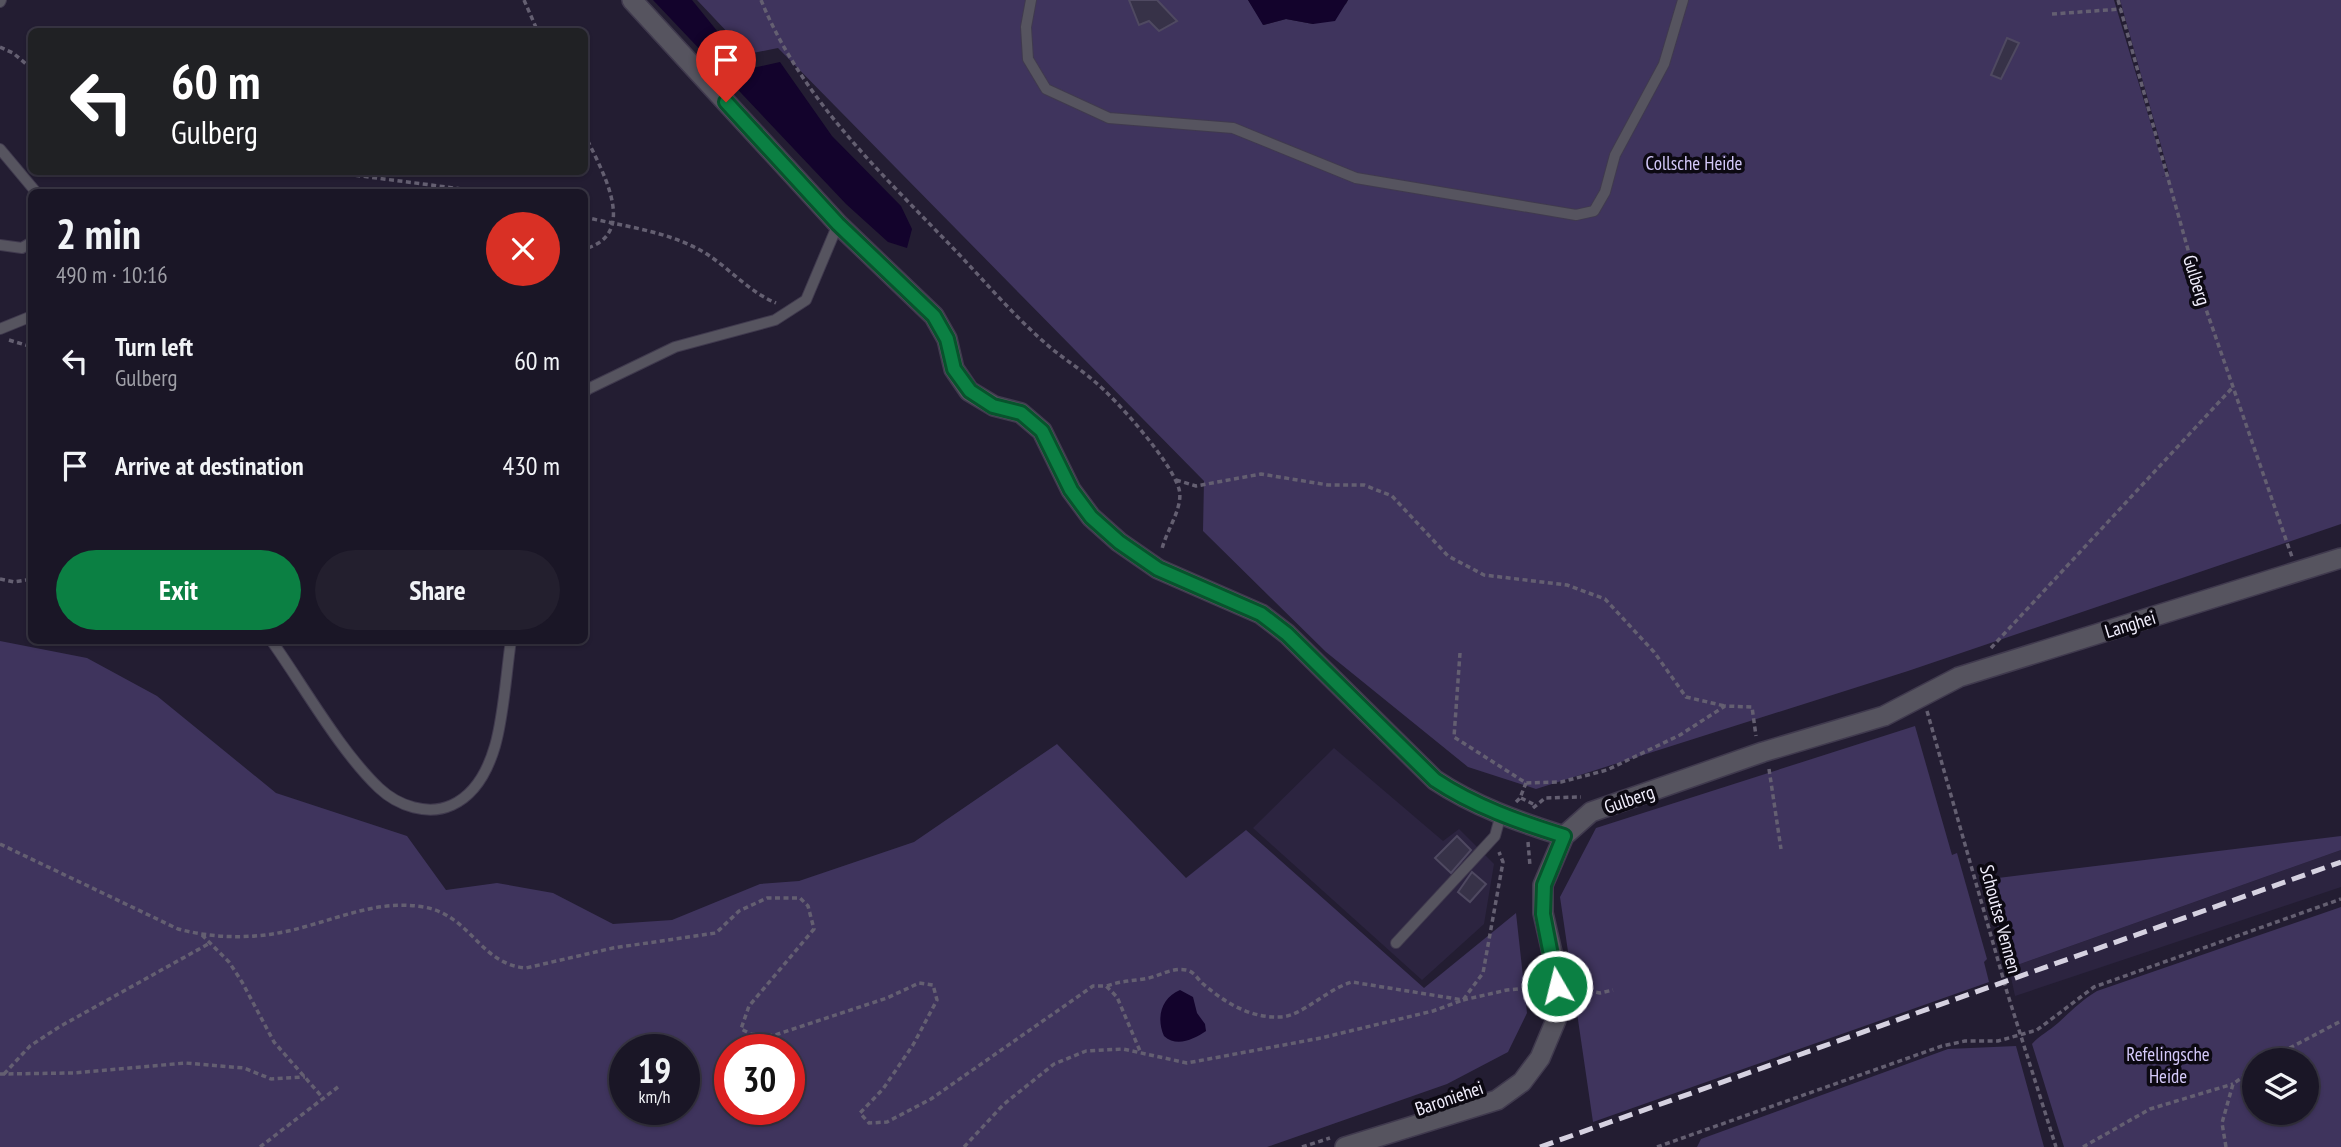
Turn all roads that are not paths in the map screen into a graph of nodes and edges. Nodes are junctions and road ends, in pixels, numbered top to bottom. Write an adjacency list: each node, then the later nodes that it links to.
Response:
1 (632, 0): 6 (street)
2 (1031, 0): 3 (lane)
3 (1683, 0)
4 (0, 149): 5 (lane)
5 (33, 189)
6 (838, 224): 11 (lane); 16 (street)
7 (28, 244): 8 (lane)
8 (0, 245)
9 (28, 318): 10 (lane)
10 (0, 328)
11 (588, 388)
12 (2341, 558): 15 (street, Langhei)
13 (274, 644): 14 (lane)
14 (510, 644)
15 (1923, 697): 17 (street, Gulberg)
16 (1501, 814): 17 (street); 18 (lane)
17 (1564, 836): 19 (street, Baroniehei)
18 (1396, 943)
19 (1341, 1141)

